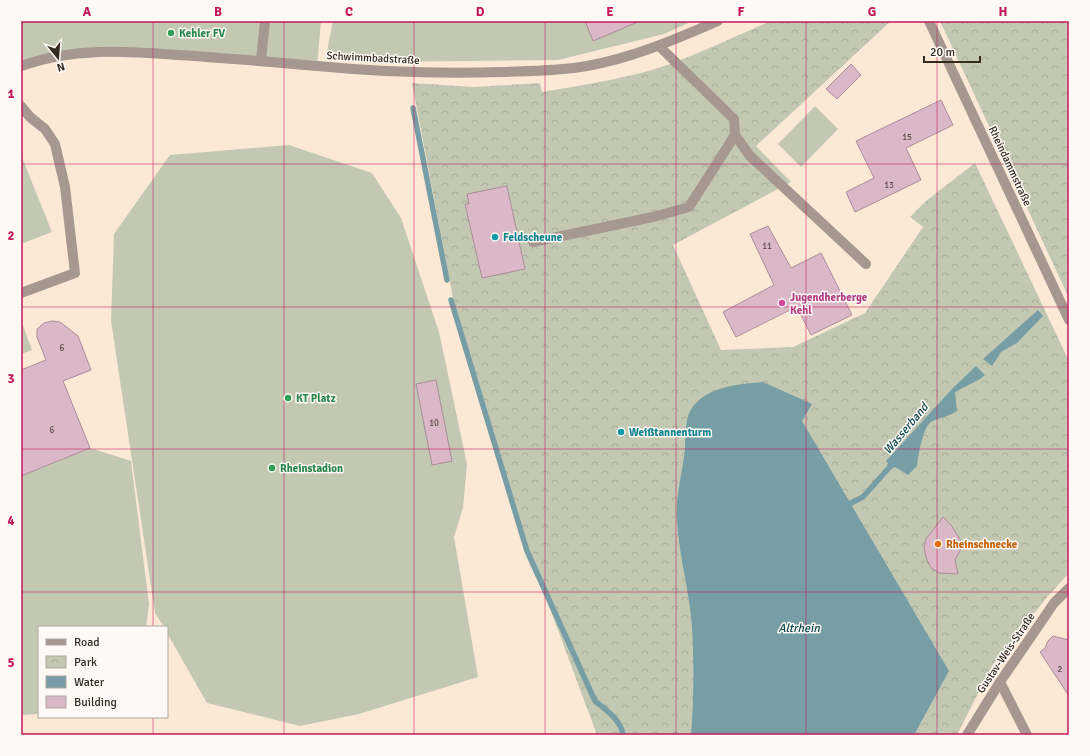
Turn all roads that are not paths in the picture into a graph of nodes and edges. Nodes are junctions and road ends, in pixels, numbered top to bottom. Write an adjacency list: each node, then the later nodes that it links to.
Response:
1 (265, 21): 5 (street)
2 (718, 21): 4 (street, Schwimmbadstraße)
3 (929, 21): 12 (street, Rheindammstraße)
4 (659, 46): 5 (street, Schwimmbadstraße); 8 (street)
5 (261, 60): 6 (street, Schwimmbadstraße)
6 (21, 66)
7 (21, 106): 11 (street)
8 (736, 135): 9 (street); 10 (street)
9 (533, 242)
10 (866, 264)
11 (21, 294)
12 (1069, 320)
13 (1069, 588): 14 (street, Gustav-Weis-Straße)
14 (1000, 682): 15 (street, Gustav-Weis-Straße); 16 (street)
15 (967, 735)
16 (1027, 735)

